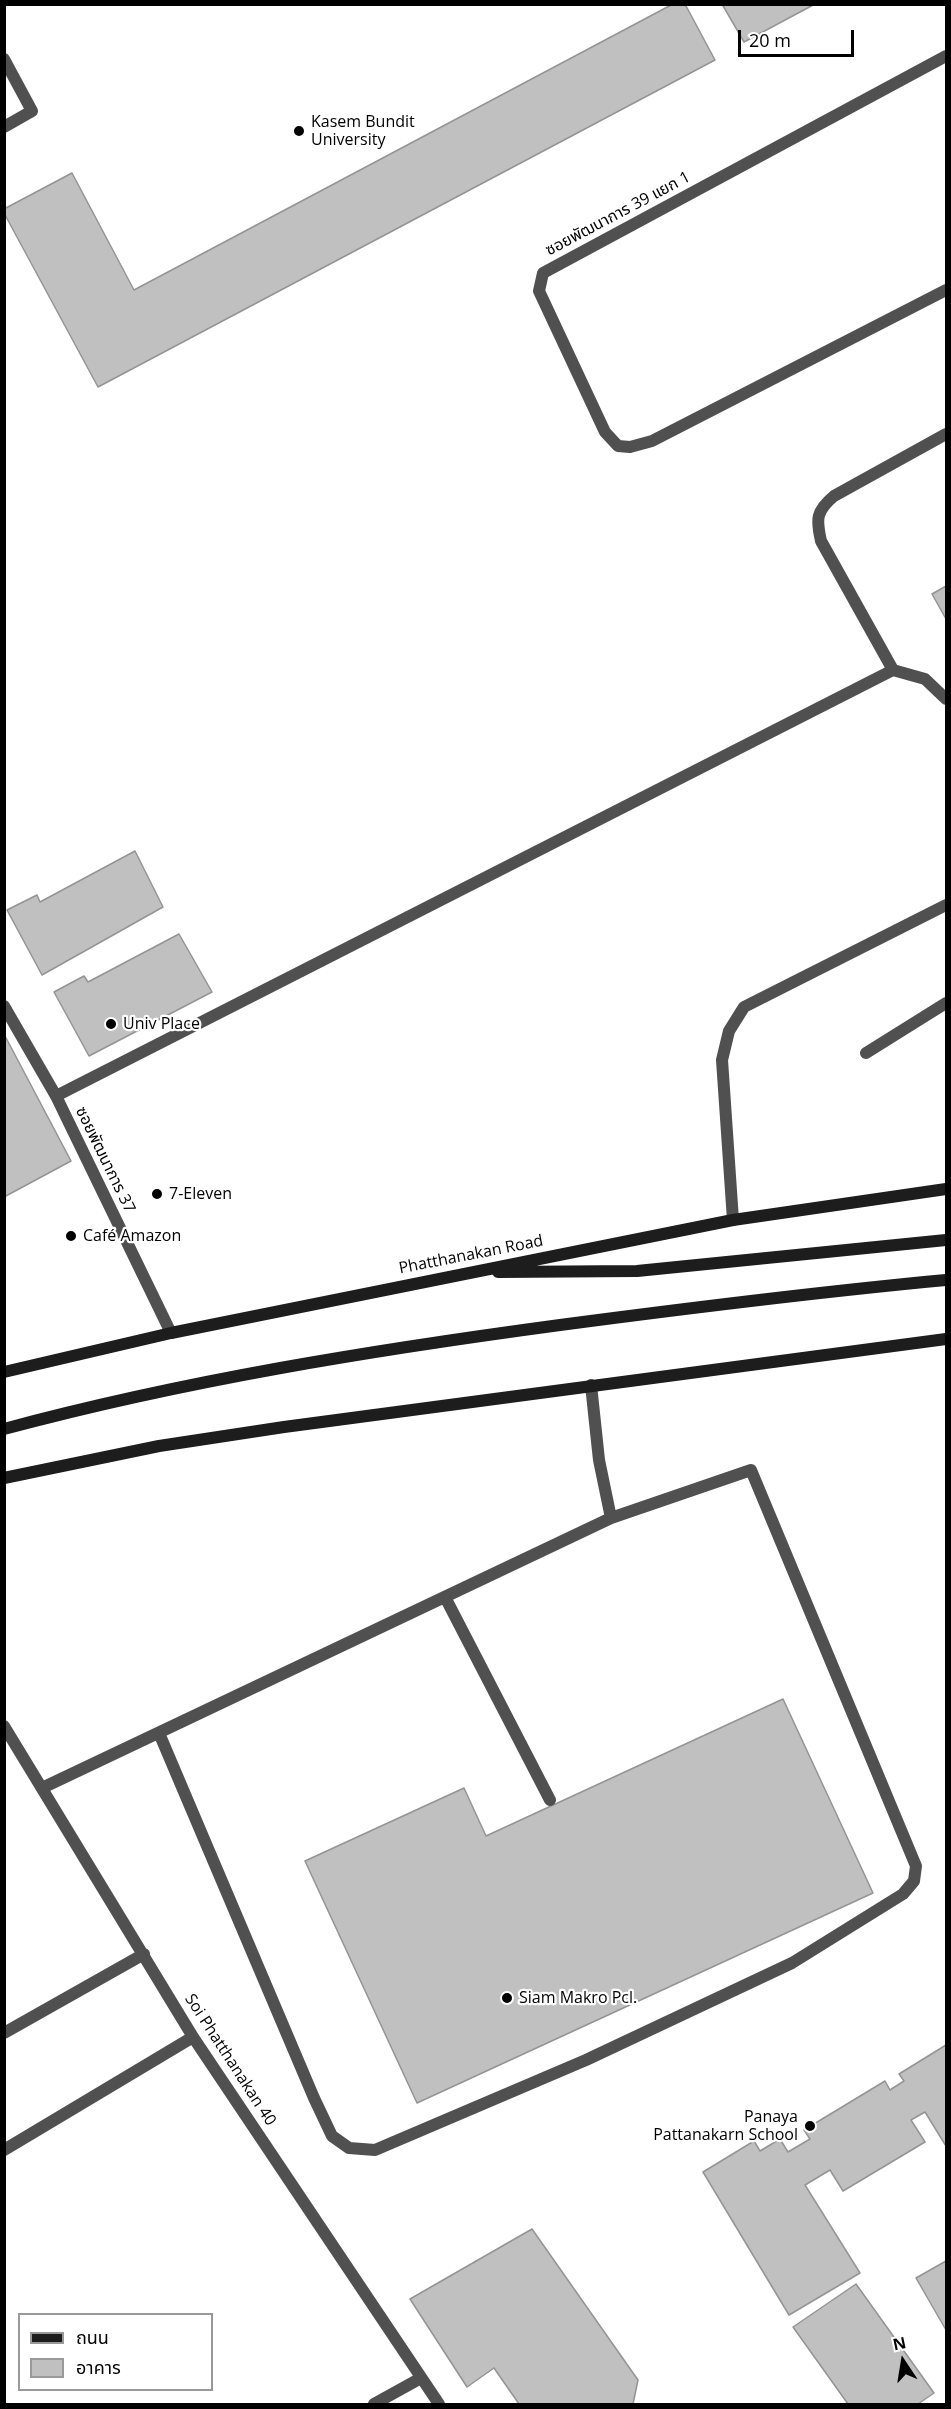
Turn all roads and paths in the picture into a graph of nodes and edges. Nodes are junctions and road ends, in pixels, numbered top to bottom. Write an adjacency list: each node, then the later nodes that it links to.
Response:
1 (946, 56): 4 (street, ซอยพัฒนาการ 39 แยก 1)
2 (4, 59): 3 (street)
3 (4, 127)
4 (946, 290)
5 (946, 434): 6 (street)
6 (893, 670): 7 (street); 12 (street)
7 (946, 699)
8 (946, 904): 14 (street)
9 (946, 1003): 11 (street)
10 (4, 1006): 12 (street, ซอยพัฒนาการ 37)
11 (866, 1053)
12 (56, 1096): 18 (street, ซอยพัฒนาการ 37)
13 (946, 1189): 14 (main road, Phatthanakan Road)
14 (733, 1220): 16 (main road, Phatthanakan Road)
15 (946, 1240): 16 (main road)
16 (470, 1272): 18 (main road, Phatthanakan Road)
17 (946, 1280): 22 (main road)
18 (171, 1333): 20 (main road, Phatthanakan Road)
19 (946, 1339): 21 (main road)
20 (4, 1372)
21 (591, 1384): 23 (main road); 24 (street)
22 (4, 1429)
23 (4, 1478)
24 (611, 1518): 25 (street); 27 (street)
25 (445, 1597): 27 (street); 29 (street)
26 (4, 1726): 28 (street, Soi Phatthanakan 40)
27 (159, 1732): 28 (street)
28 (42, 1788): 30 (street, Soi Phatthanakan 40)
29 (550, 1800)
30 (144, 1954): 31 (street); 32 (street, Soi Phatthanakan 40)
31 (4, 2033)
32 (194, 2037): 33 (street); 34 (street, Soi Phatthanakan 40)
33 (4, 2150)
34 (421, 2378): 35 (street); 36 (street, Soi Phatthanakan 40)
35 (374, 2404)
36 (439, 2404)

